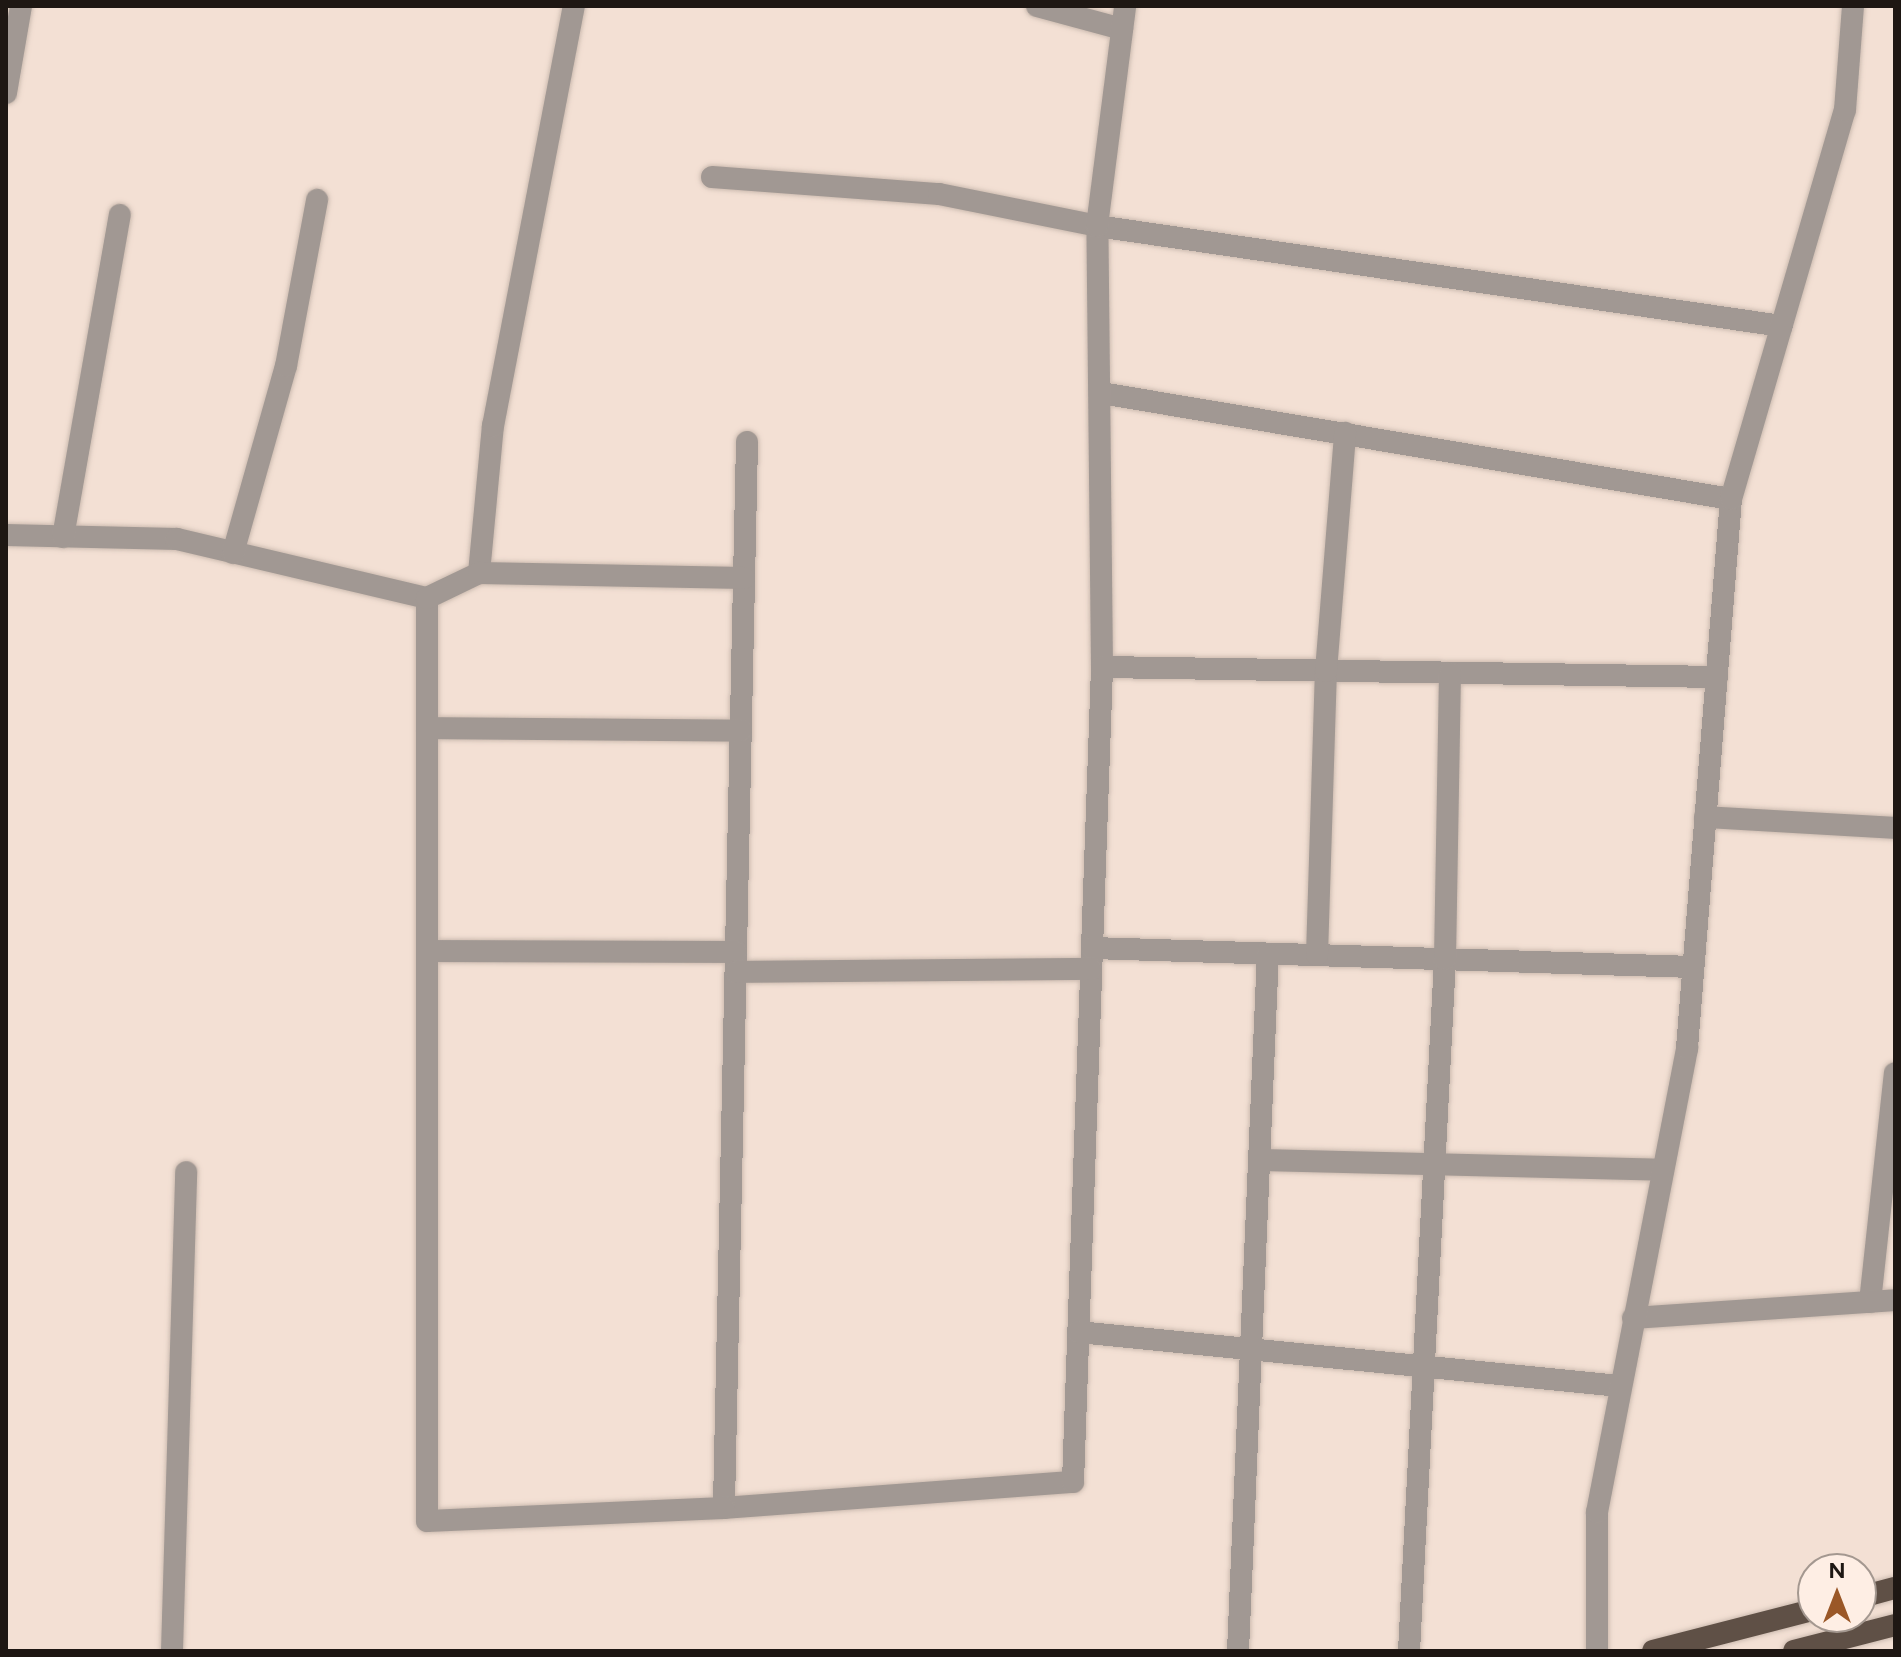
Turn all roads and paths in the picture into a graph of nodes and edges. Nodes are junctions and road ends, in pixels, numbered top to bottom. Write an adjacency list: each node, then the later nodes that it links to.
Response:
1 (21, 6): 7 (street)
2 (574, 6): 20 (street)
3 (1037, 6): 6 (street)
4 (1125, 6): 6 (street)
5 (1853, 6): 12 (street)
6 (1122, 29): 11 (street)
7 (6, 93)
8 (712, 177): 11 (street)
9 (317, 200): 19 (street)
10 (120, 215): 18 (street)
11 (1097, 226): 12 (street); 13 (street)
12 (1782, 326): 16 (street)
13 (1101, 393): 14 (street); 23 (street)
14 (1345, 433): 16 (street); 24 (street)
15 (747, 442): 21 (street)
16 (1731, 499): 26 (street)
17 (6, 535): 18 (street)
18 (63, 537): 19 (street)
19 (233, 553): 22 (street)
20 (479, 573): 21 (street); 22 (street)
21 (744, 578): 28 (street)
22 (427, 598): 27 (street)
23 (1102, 667): 24 (street); 34 (street)
24 (1326, 671): 25 (street); 33 (street)
25 (1450, 673): 26 (street); 35 (street)
26 (1717, 677): 29 (street)
27 (427, 728): 28 (street); 31 (street)
28 (741, 731): 36 (street)
29 (1705, 817): 30 (street); 37 (street)
30 (1895, 828)
31 (427, 951): 36 (street); 50 (street)
32 (1268, 954): 33 (street); 34 (street); 39 (street)
33 (1317, 955): 35 (street)
34 (1092, 959): 36 (street); 46 (street)
35 (1445, 959): 37 (street); 40 (street)
36 (736, 962): 50 (street)
37 (1693, 967): 41 (street)
38 (1895, 1073): 44 (street)
39 (1262, 1160): 40 (street); 47 (street)
40 (1436, 1164): 41 (street); 48 (street)
41 (1662, 1170): 45 (street)
42 (186, 1172): 54 (street)
43 (1895, 1300): 44 (street)
44 (1870, 1302): 45 (street)
45 (1633, 1318): 49 (street)
46 (1078, 1332): 47 (street); 50 (street)
47 (1255, 1350): 48 (street); 55 (street)
48 (1426, 1367): 49 (street); 56 (street)
49 (1620, 1386): 57 (street)
50 (724, 1508)
51 (1797, 1614): 53 (highway)
52 (1895, 1625): 58 (highway)
53 (1658, 1650)
54 (172, 1651)
55 (1238, 1651)
56 (1409, 1651)
57 (1597, 1651)
58 (1794, 1651)

